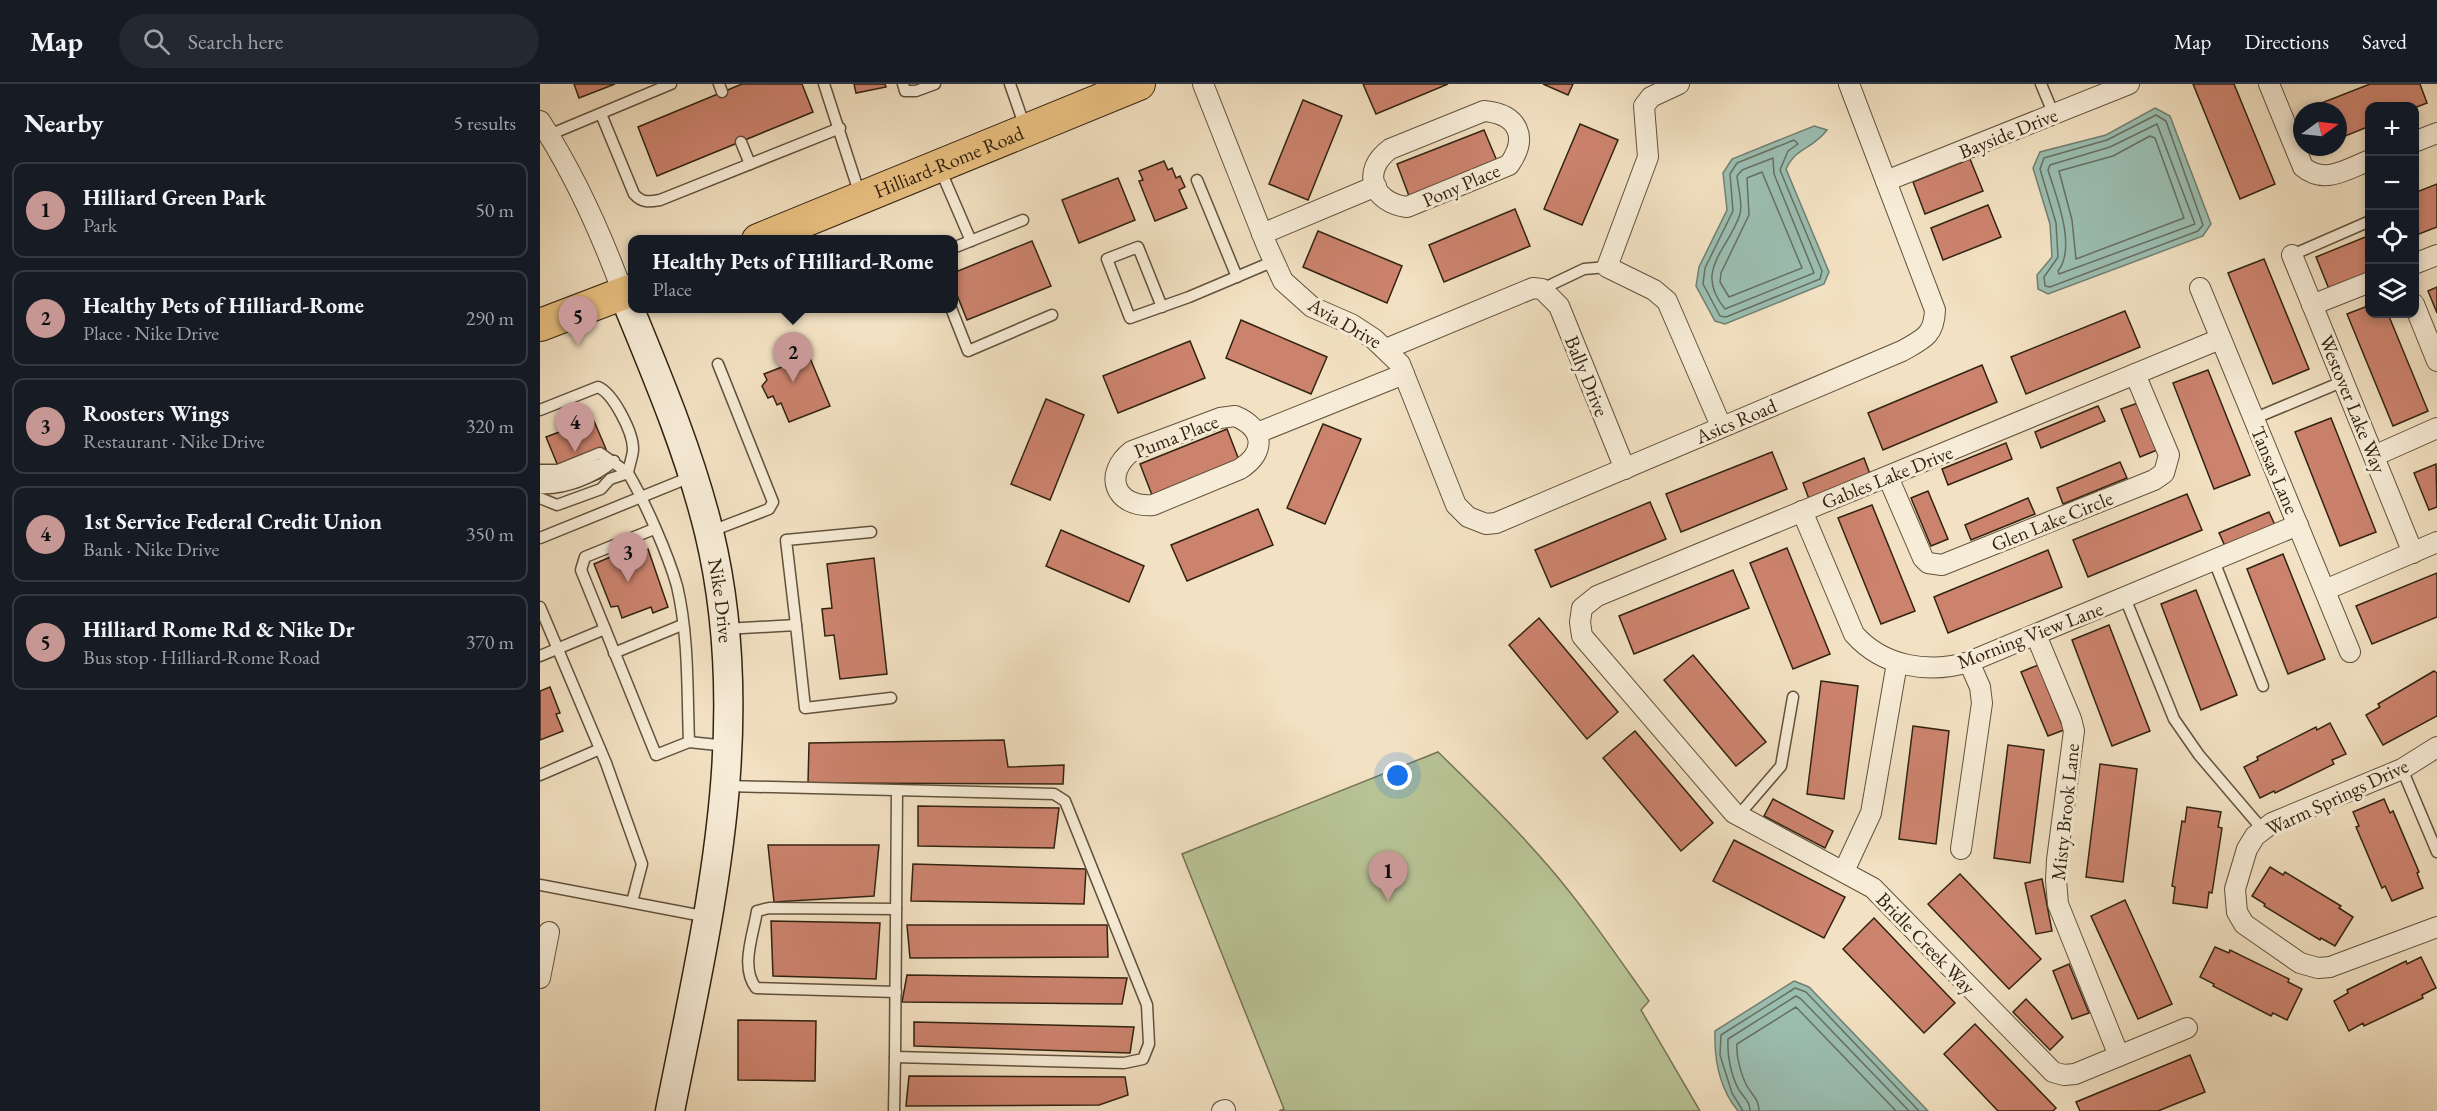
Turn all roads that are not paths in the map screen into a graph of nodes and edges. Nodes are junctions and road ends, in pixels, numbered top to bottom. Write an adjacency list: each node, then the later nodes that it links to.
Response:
1 (671, 84): 13 (lane)
2 (824, 84): 16 (lane)
3 (903, 84): 4 (lane)
4 (934, 84)
5 (1010, 84): 17 (lane)
6 (1138, 84): 17 (main road, Hilliard-Rome Road)
7 (1203, 84): 30 (street, Avia Drive)
8 (1679, 84): 38 (street)
9 (1849, 84): 25 (street, Asics Road)
10 (2041, 84): 14 (lane)
11 (2129, 84): 14 (street, Bayside Drive)
12 (2269, 84): 21 (street)
13 (601, 114): 15 (lane); 22 (lane)
14 (2054, 115): 25 (street, Bayside Drive)
15 (544, 128): 43 (street, Nike Drive)
16 (840, 128): 22 (lane); 27 (lane)
17 (1027, 130): 23 (main road, Hilliard-Rome Road)
18 (2437, 133): 19 (street)
19 (2419, 140)
20 (741, 142): 22 (lane)
21 (2365, 162)
22 (750, 164)
23 (939, 166): 27 (main road, Hilliard-Rome Road); 32 (lane)
24 (1197, 180): 39 (lane)
25 (1886, 181): 60 (street, Asics Road)
26 (1376, 186): 26 (street, Pony Place); 30 (street)
27 (861, 198): 31 (main road, Hilliard-Rome Road)
28 (1023, 220): 32 (lane)
29 (2365, 223): 34 (lane)
30 (1262, 234): 36 (street, Avia Drive)
31 (770, 235)
32 (971, 241): 33 (lane)
33 (958, 247)
34 (2292, 255): 44 (street, Westover Lake Way)
35 (2437, 255): 37 (street)
36 (1274, 261): 39 (lane); 52 (street, Avia Drive)
37 (2419, 262)
38 (1608, 267): 42 (lane); 60 (street)
39 (1236, 277): 45 (lane)
40 (2365, 284): 44 (street)
41 (2200, 288): 51 (street, Tansas Lane)
42 (1542, 289): 52 (street, Avia Drive); 65 (street, Bally Drive)
43 (628, 292): 50 (main road)
44 (2312, 305): 57 (street, Westover Lake Way)
45 (1162, 307): 45 (lane)
46 (635, 313): 68 (street, Nike Drive)
47 (953, 313): 49 (lane)
48 (2419, 313): 53 (street)
49 (1052, 315)
50 (540, 325)
51 (2220, 339): 56 (street, Gables Lake Drive); 59 (street, Tansas Lane)
52 (1386, 349): 55 (street, Asics Road)
53 (2437, 359)
54 (718, 364): 77 (lane)
55 (1404, 374): 62 (street); 65 (street, Asics Road)
56 (2134, 374): 69 (street, Gables Lake Drive); 69 (street, Glen Lake Circle)
57 (2344, 381): 59 (lane); 63 (street, Westover Lake Way)
58 (540, 410): 67 (lane)
59 (2253, 419): 75 (street, Tansas Lane)
60 (1721, 426): 65 (street, Asics Road)
61 (2437, 428): 63 (street)
62 (1257, 433): 62 (street, Puma Place)
63 (2374, 456): 81 (street, Westover Lake Way)
64 (614, 461): 66 (lane); 67 (lane); 70 (lane); 71 (lane)
65 (1626, 469)
66 (540, 470)
67 (627, 472): 72 (lane); 73 (lane)
68 (693, 476): 72 (lane); 77 (street, Nike Drive)
69 (1888, 477): 74 (street, Gables Lake Drive)
70 (540, 478)
71 (540, 488)
72 (641, 496): 76 (lane); 79 (lane)
73 (540, 498)
74 (1802, 511): 91 (street, Gables Lake Drive); 97 (street, Morning View Lane)
75 (2298, 525): 82 (street, Morning View Lane); 83 (street, Tansas Lane)
76 (654, 529): 87 (lane); 88 (lane)
77 (709, 532): 89 (street, Nike Drive)
78 (871, 532): 86 (lane)
79 (540, 538)
80 (2437, 542): 81 (street)
81 (2413, 552): 83 (street)
82 (2214, 561): 84 (street, Morning View Lane); 98 (lane)
83 (2325, 590): 93 (street, Tansas Lane)
84 (2125, 598): 90 (street, Morning View Lane); 110 (lane)
85 (540, 607): 92 (lane)
86 (796, 624): 89 (lane); 100 (lane)
87 (682, 625): 94 (lane); 101 (lane)
88 (605, 628): 92 (lane); 94 (lane)
89 (725, 629): 102 (street, Nike Drive)
90 (2036, 635): 96 (street, Morning View Lane); 123 (street, Misty Brook Lane)
91 (1582, 636): 109 (street, Bridle Creek Way)
92 (558, 649): 95 (lane); 104 (lane)
93 (2350, 652)
94 (614, 653): 101 (lane)
95 (540, 656)
96 (1969, 662): 97 (street, Morning View Lane); 111 (street)
97 (1897, 663): 113 (street)
98 (2263, 686)
99 (1793, 697): 109 (lane)
100 (891, 698)
101 (689, 742): 102 (lane)
102 (727, 746): 107 (street, Nike Drive)
103 (2437, 747): 105 (street, Warm Springs Drive)
104 (600, 749): 106 (lane); 115 (lane)
105 (2402, 769): 110 (street, Warm Springs Drive); 112 (lane)
106 (540, 775)
107 (727, 786): 108 (lane); 117 (street, Nike Drive)
108 (897, 790): 116 (lane); 124 (lane)
109 (1738, 816): 113 (street, Bridle Creek Way)
110 (2263, 830): 118 (street, Warm Springs Drive)
111 (1961, 849)
112 (2437, 852)
113 (1844, 871): 123 (street, Bridle Creek Way)
114 (540, 885): 115 (lane)
115 (632, 902): 117 (lane)
116 (896, 909): 121 (lane); 121 (lane)
117 (708, 918): 125 (street, Nike Drive)
118 (2437, 927)
119 (549, 932): 120 (street)
120 (540, 978)
121 (896, 993): 124 (lane)
122 (2187, 1028): 123 (street, Bridle Creek Way)
123 (2119, 1056)
124 (895, 1057): 126 (lane)
125 (670, 1111)
126 (894, 1111)

